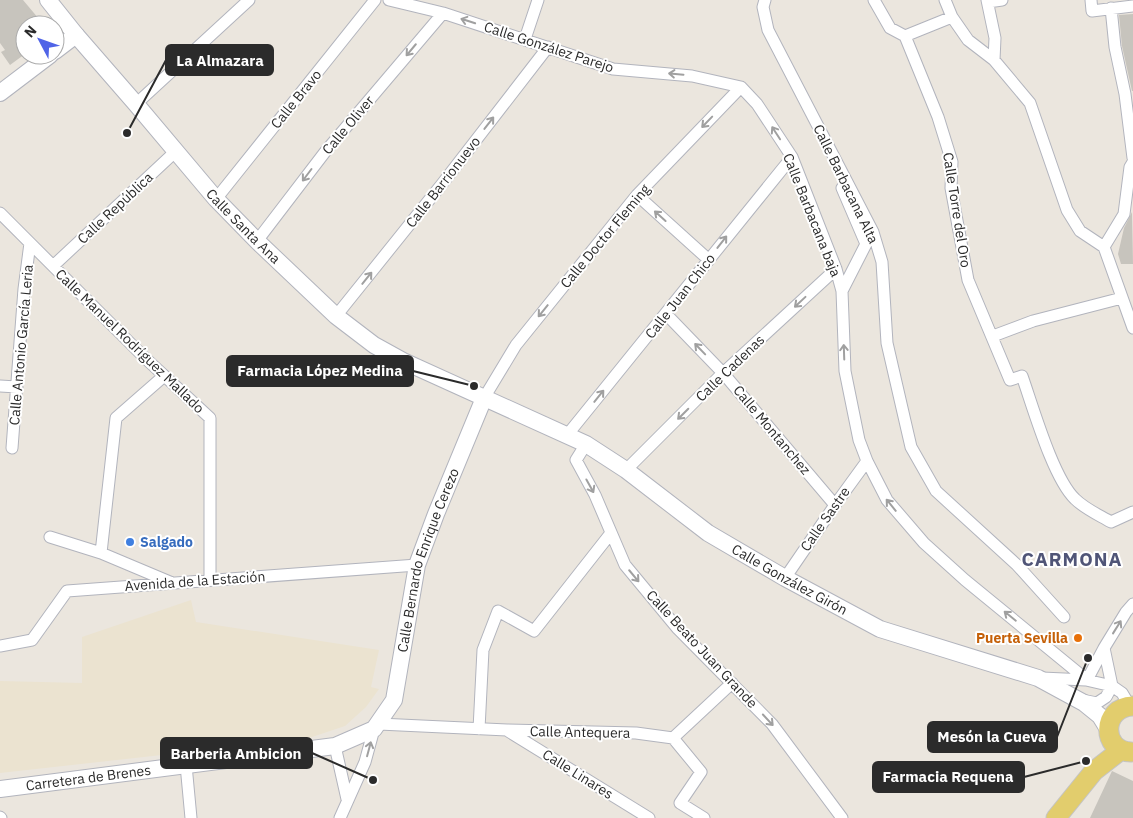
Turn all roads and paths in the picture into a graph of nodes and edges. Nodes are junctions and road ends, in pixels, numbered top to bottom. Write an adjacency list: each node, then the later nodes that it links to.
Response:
1 (48, 0): 16 (street, Calle Santa Ana)
2 (249, 0): 25 (street)
3 (375, 0): 33 (street, Calle Bravo)
4 (389, 0): 14 (street, Calle González Parejo)
5 (538, 0): 18 (street)
6 (765, 0): 26 (street, Calle Barbacana Alta)
7 (874, 0): 17 (street)
8 (945, 0): 15 (street)
9 (1002, 0): 11 (street)
10 (1091, 0): 13 (street)
11 (988, 1): 21 (street)
12 (1133, 6): 13 (street)
13 (1111, 8): 27 (street)
14 (443, 13): 18 (street, Calle González Parejo, one-way to 14); 35 (street, Calle Oliver, one-way to 35)
15 (952, 17): 17 (street); 21 (street)
16 (76, 35): 19 (street); 25 (street, Calle Santa Ana)
17 (905, 36): 46 (street, Calle Torre del Oro)
18 (525, 39): 20 (street, Calle González Parejo)
19 (65, 43)
20 (548, 47): 23 (street, Calle González Parejo, one-way to 20); 44 (street, Calle Barrionuevo, one-way to 20)
21 (994, 60): 37 (street)
22 (37, 65): 24 (street)
23 (740, 87): 29 (street, Calle Barbacana baja, one-way to 23); 32 (street, Calle Doctor Fleming, one-way to 32)
24 (0, 93)
25 (136, 104): 28 (street, Calle Santa Ana)
26 (809, 108): 41 (street, Calle Barbacana Alta); 67 (street, Calle Barbacana Alta)
27 (1132, 136): 30 (street)
28 (176, 151): 33 (street, Calle Santa Ana); 39 (street, Calle República)
29 (792, 157): 38 (street, Calle Juan Chico, one-way to 29); 40 (street, Calle Barbacana baja)
30 (1133, 158)
31 (1133, 162): 37 (street)
32 (637, 195): 38 (street, one-way to 32); 51 (street, Calle Doctor Fleming, one-way to 51)
33 (216, 198): 35 (street, Calle Santa Ana)
34 (0, 213): 36 (street, Calle Manuel Rodríguez Mallado)
35 (257, 241): 44 (street, Calle Santa Ana)
36 (30, 243): 39 (street, Calle Manuel Rodríguez Mallado); 50 (street, Calle Antonio García Leria)
37 (1104, 246): 42 (street)
38 (708, 260): 43 (street, Calle Juan Chico)
39 (53, 266): 48 (street, Calle Manuel Rodríguez Mallado)
40 (836, 269): 41 (street, Calle Barbacana baja); 47 (street, Calle Cadenas, one-way to 47)
41 (842, 292): 55 (street, Calle Barbacana baja, one-way to 41)
42 (1122, 298): 45 (street); 46 (street)
43 (666, 314): 47 (street, Calle Montanchez, one-way to 43); 52 (street, Calle Juan Chico, one-way to 43)
44 (336, 316): 51 (street, Calle Santa Ana)
45 (1133, 328)
46 (993, 336): 58 (street, Calle Torre del Oro)
47 (723, 373): 56 (street, Calle Cadenas, one-way to 56); 57 (street, Calle Montanchez)
48 (164, 376): 61 (street); 64 (street, Calle Manuel Rodríguez Mallado)
49 (0, 386): 50 (street)
50 (17, 387): 54 (street, Calle Antonio García Leria)
51 (484, 398): 52 (street, Calle González Girón); 62 (street, Calle Bernardo Enrique Cerezo)
52 (568, 434): 53 (street, Calle González Girón)
53 (586, 444): 56 (street, Calle González Girón); 59 (street, Calle Beato Juan Grande, one-way to 59)
54 (12, 448)
55 (867, 461): 57 (street, Calle Sastre); 71 (street, Calle Barbacana baja, one-way to 55)
56 (626, 470): 63 (street, Calle González Girón)
57 (835, 505): 63 (street, Calle Sastre)
58 (1133, 512)
59 (611, 533): 72 (street, Calle Beato Juan Grande, one-way to 72); 77 (street)
60 (50, 537): 61 (street)
61 (101, 553): 65 (street)
62 (416, 565): 64 (street, Avenida de la Estación); 76 (street, Calle Bernardo Enrique Cerezo)
63 (785, 578): 70 (street, Calle González Girón)
64 (210, 580): 65 (street, Avenida de la Estación)
65 (172, 583): 68 (street, Avenida de la Estación)
66 (1133, 604): 69 (street, one-way to 66)
67 (1064, 617)
68 (0, 646)
69 (1104, 648): 71 (street); 73 (street)
70 (1038, 678): 71 (street); 74 (street, Calle González Girón)
71 (1087, 680): 73 (street)
72 (732, 683): 80 (street); 90 (street, Calle Beato Juan Grande, one-way to 90)
73 (1112, 686): 74 (street); 75 (street)
74 (1070, 696): 78 (street, Calle González Girón)
75 (1132, 706): 78 (main road)
76 (376, 726): 77 (street, Calle Antequera); 81 (street, Carretera de Brenes); 85 (street, one-way to 76)
77 (479, 729): 79 (street, Calle Antequera)
78 (1108, 729): 82 (main road)
79 (507, 730): 80 (street, Calle Antequera); 88 (street, Calle Linares)
80 (673, 738): 89 (street)
81 (335, 746): 83 (street, Carretera de Brenes); 85 (street)
82 (1127, 751): 91 (main road)
83 (186, 765): 84 (street, Carretera de Brenes); 86 (street)
84 (0, 788)
85 (348, 800): 87 (street)
86 (191, 818)
87 (341, 818)
88 (648, 818)
89 (704, 818)
90 (842, 818)
91 (1056, 818)

